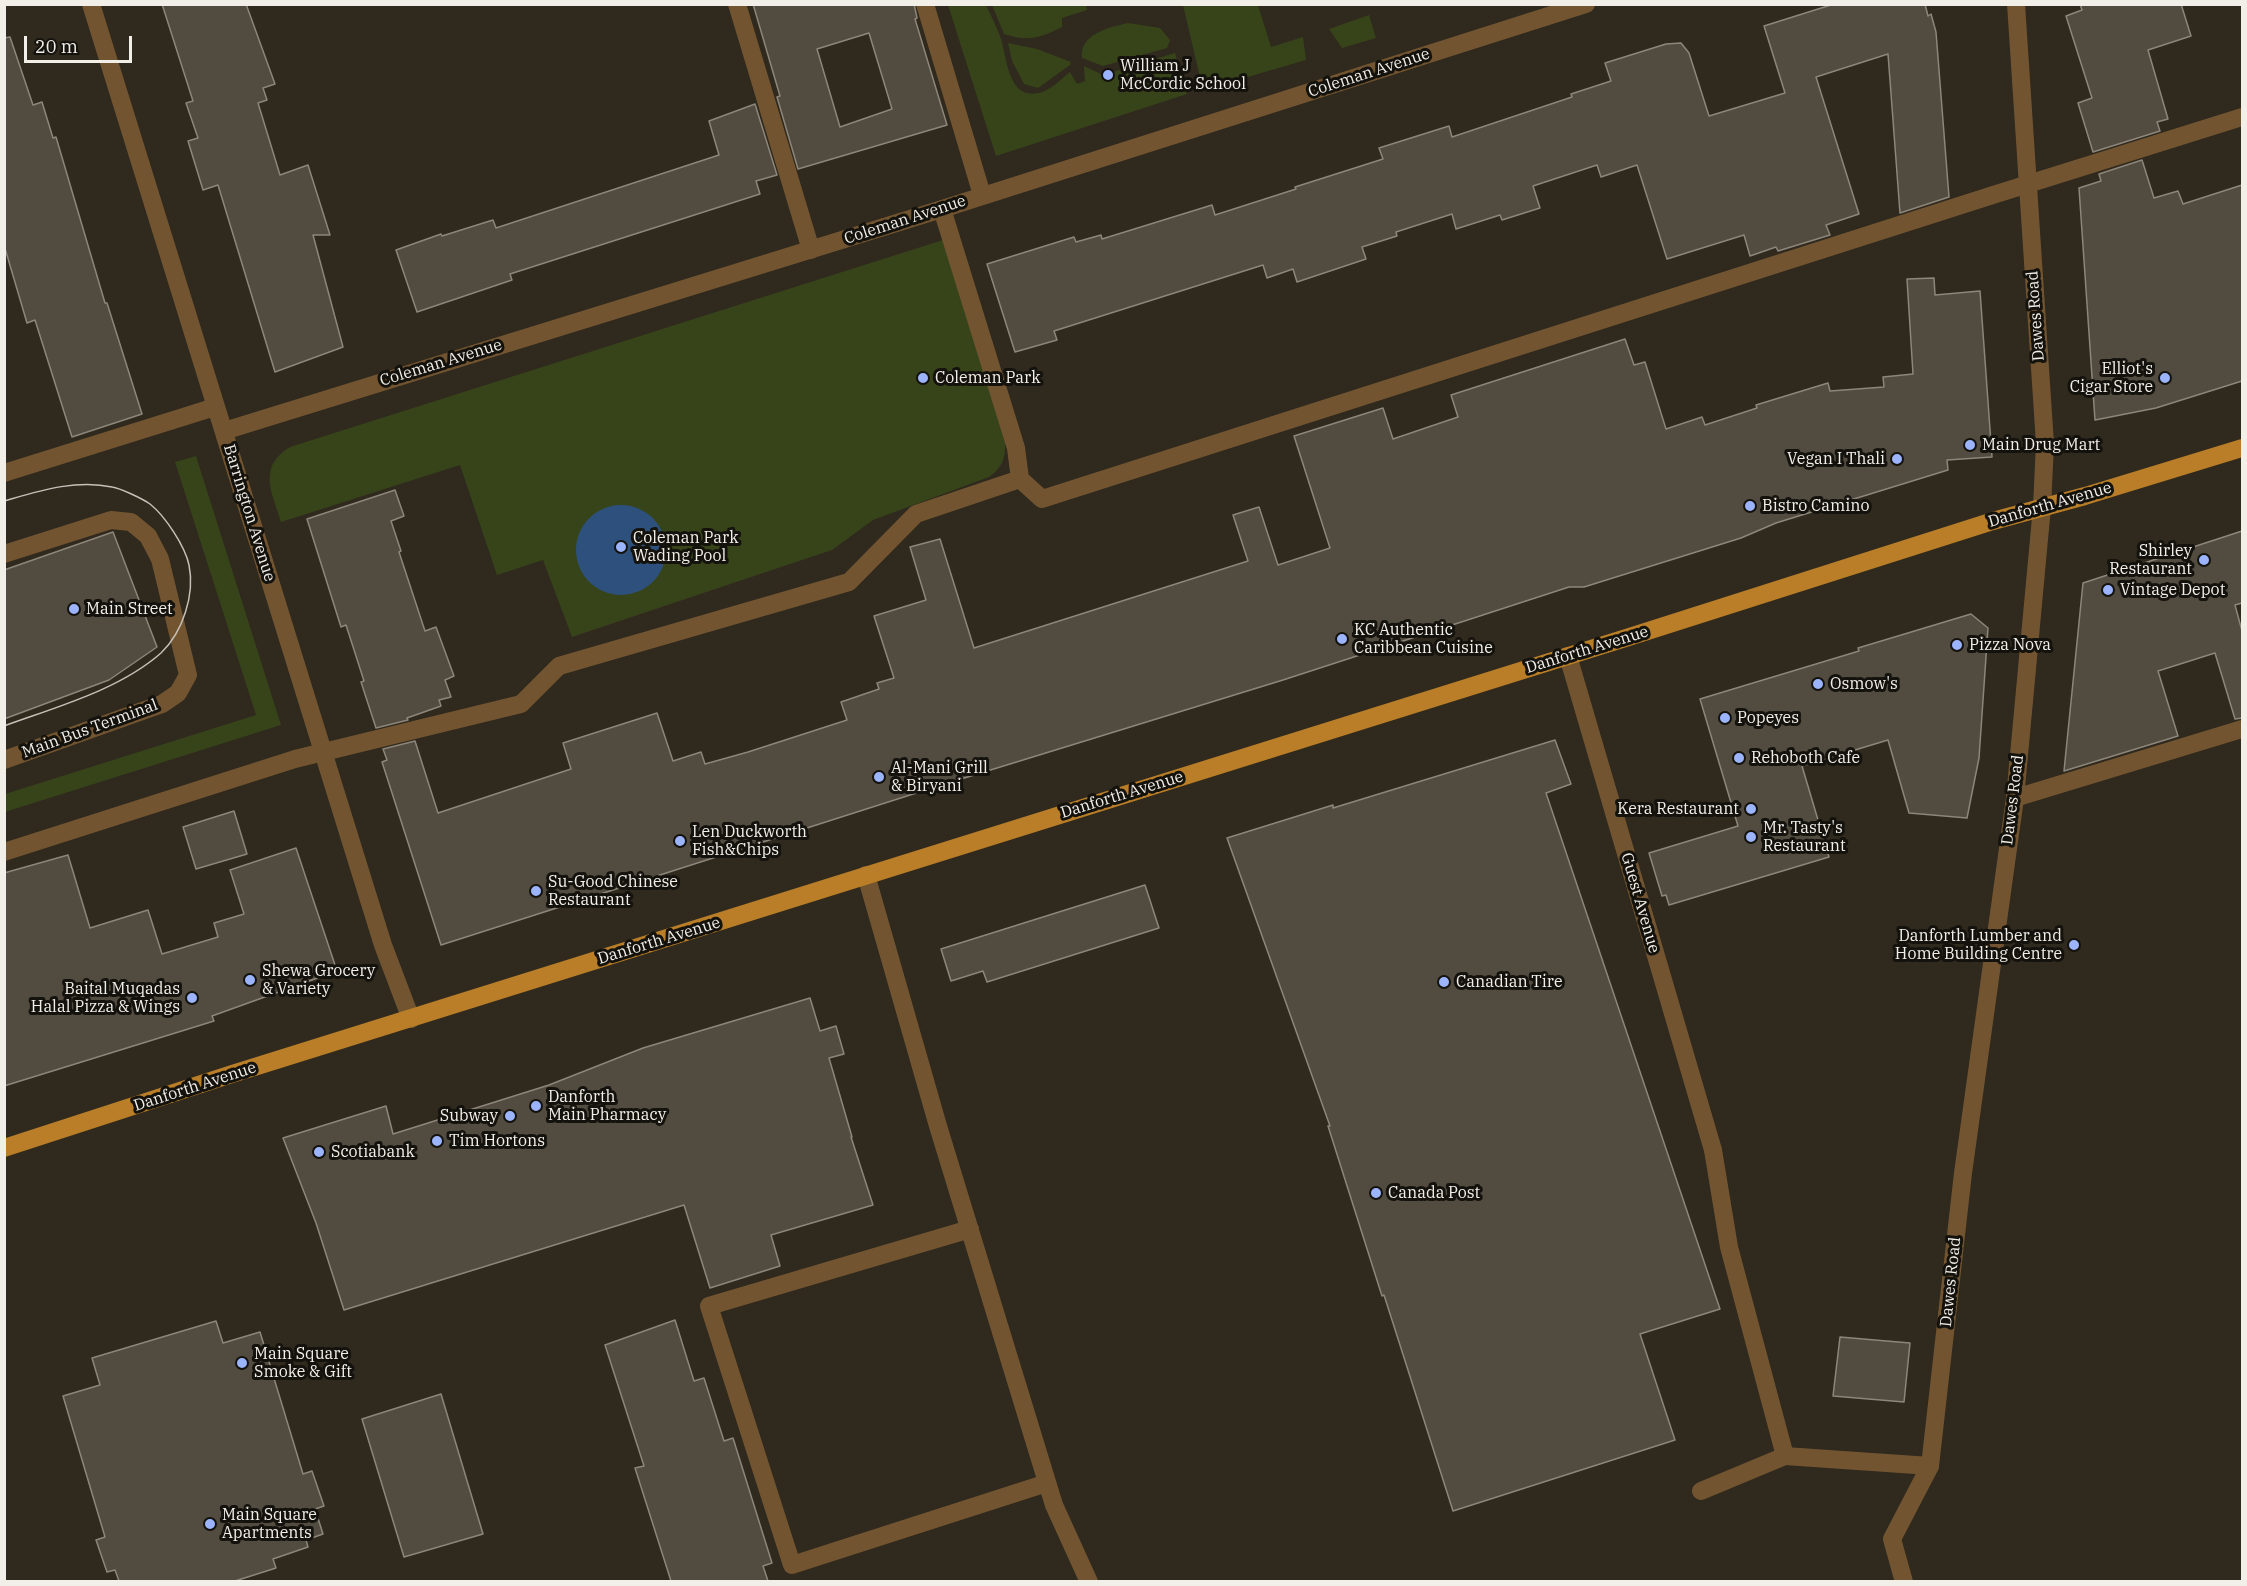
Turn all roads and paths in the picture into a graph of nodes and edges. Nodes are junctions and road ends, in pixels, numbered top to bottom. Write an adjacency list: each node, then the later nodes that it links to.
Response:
1 (91, 4): 11 (street, Barrington Avenue)
2 (737, 4): 10 (street)
3 (925, 4): 8 (street)
4 (1586, 4): 8 (street, Coleman Avenue)
5 (2016, 4): 7 (street, Dawes Road)
6 (2242, 117): 7 (street)
7 (2028, 185): 15 (street); 16 (street, Dawes Road)
8 (982, 195): 9 (street, Coleman Avenue)
9 (942, 209): 10 (street, Coleman Avenue); 15 (street)
10 (811, 250): 12 (street, Coleman Avenue)
11 (215, 407): 12 (street, Barrington Avenue); 14 (street)
12 (224, 431): 20 (street, Barrington Avenue)
13 (2242, 448): 16 (main road, Danforth Avenue)
14 (4, 472)
15 (1020, 479): 20 (street)
16 (2042, 507): 18 (main road, Danforth Avenue); 22 (street, Dawes Road)
17 (4, 554): 21 (street, Main Bus Terminal)
18 (1568, 656): 24 (main road, Danforth Avenue); 28 (street, Guest Avenue)
19 (2242, 729): 22 (street)
20 (323, 752): 23 (street); 25 (street, Barrington Avenue)
21 (4, 760)
22 (2015, 798): 29 (street, Dawes Road)
23 (4, 852)
24 (866, 875): 25 (main road, Danforth Avenue); 27 (street)
25 (411, 1019): 26 (main road, Danforth Avenue)
26 (4, 1148)
27 (970, 1228): 30 (street); 30 (street)
28 (1785, 1456): 29 (street); 31 (street)
29 (1930, 1466): 33 (street, Dawes Road)
30 (1047, 1483): 32 (street)
31 (1701, 1491)
32 (1089, 1581)
33 (1904, 1581)

